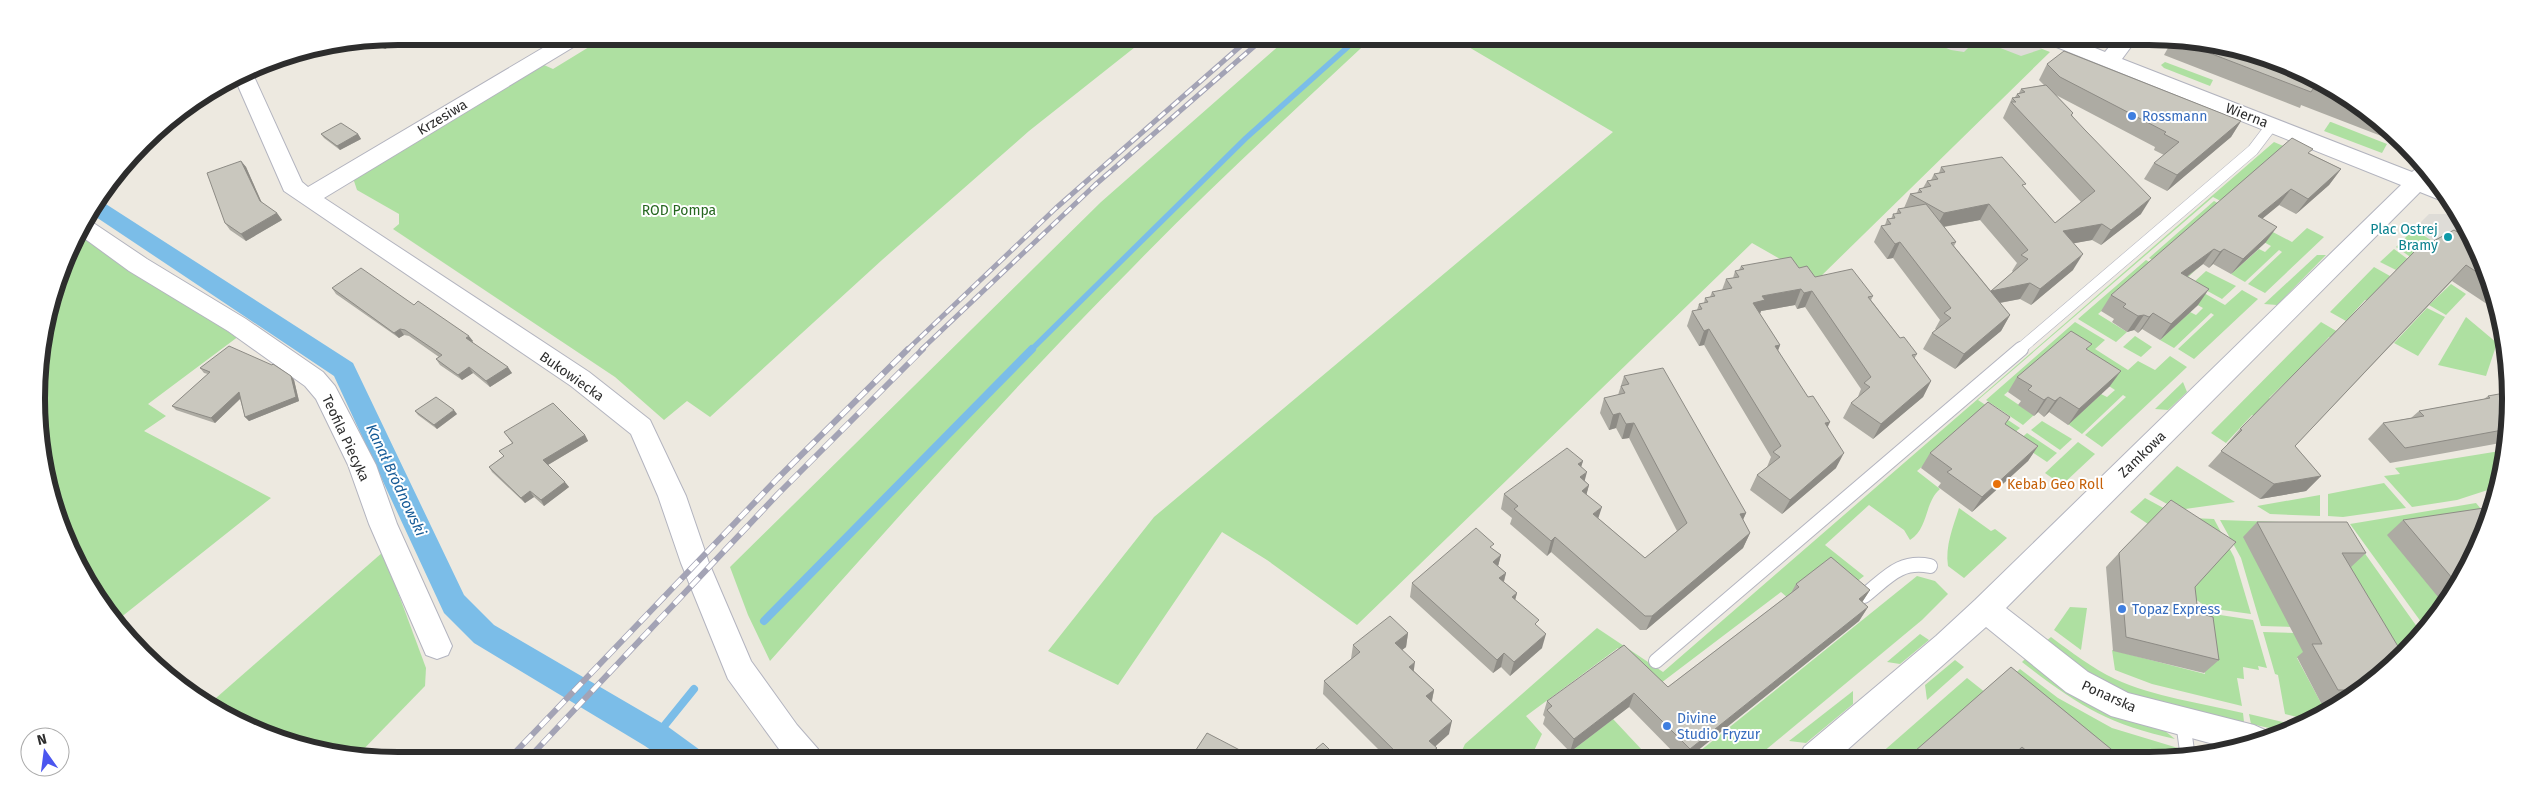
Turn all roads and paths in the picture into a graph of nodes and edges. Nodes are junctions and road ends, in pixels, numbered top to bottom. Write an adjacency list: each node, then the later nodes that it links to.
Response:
1 (563, 45): 8 (street, Krzesiwa)
2 (2069, 45): 4 (street, Wierna)
3 (2122, 45): 4 (street)
4 (2109, 61): 6 (street, Wierna)
5 (245, 80): 8 (street, Bukowiecka)
6 (2272, 125): 7 (street, Wierna); 14 (lane)
7 (2422, 176): 12 (street, Zamkowa)
8 (307, 198): 18 (street, Bukowiecka)
9 (88, 229): 13 (street, Teofila Piecyka)
10 (1930, 566): 11 (lane)
11 (1864, 596)
12 (1985, 609): 15 (street, Ponarska); 19 (street, Zamkowa)
13 (437, 646)
14 (1656, 661)
15 (2183, 722): 16 (street, Ponarska); 17 (lane)
16 (2246, 738)
17 (2187, 750)
18 (800, 752)
19 (1822, 752)

